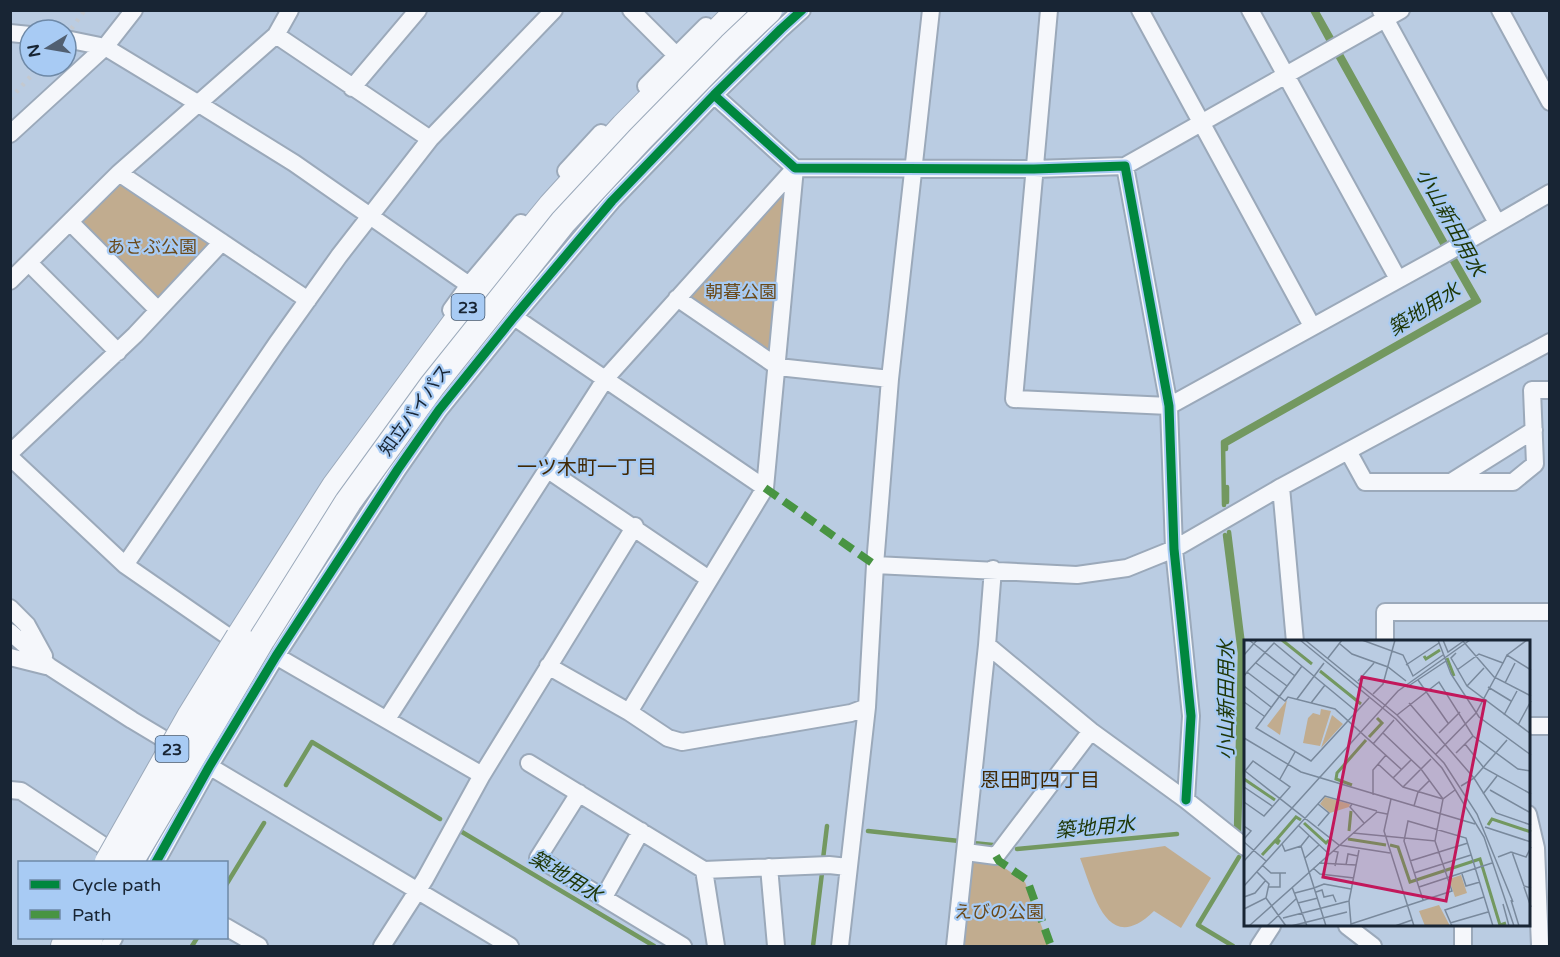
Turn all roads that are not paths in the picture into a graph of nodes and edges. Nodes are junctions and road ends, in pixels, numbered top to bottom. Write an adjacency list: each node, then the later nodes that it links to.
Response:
1 (134, 10): 19 (street)
2 (290, 10): 17 (street)
3 (418, 10): 22 (street)
4 (554, 10): 28 (street)
5 (632, 10): 20 (street)
6 (722, 10): 20 (street)
7 (739, 10): 96 (highway, 知立バイパス / 23, bridge)
8 (770, 10): 96 (highway, 知立バイパス / 23, bridge)
9 (802, 10): 23 (street)
10 (931, 10): 31 (street)
11 (1049, 10): 32 (street)
12 (1140, 10): 26 (street)
13 (1250, 10): 21 (street)
14 (1401, 10): 16 (street)
15 (1500, 10): 24 (street)
16 (1383, 15): 21 (street); 37 (street)
17 (276, 35): 22 (street); 25 (street)
18 (78, 41): 19 (street)
19 (105, 47): 25 (street); 27 (street)
20 (676, 55): 42 (street)
21 (1286, 75): 26 (street); 40 (street)
22 (352, 88): 28 (street)
23 (714, 96): 30 (street); 46 (street)
24 (1550, 102)
25 (199, 104): 33 (street); 35 (street)
26 (1202, 123): 29 (street); 47 (street)
27 (10, 134)
28 (430, 140): 35 (street)
29 (1125, 166): 32 (street); 54 (street)
30 (795, 168): 31 (street); 43 (street); 50 (street)
31 (913, 169): 32 (street); 52 (street)
32 (1034, 170): 54 (street)
33 (119, 173): 36 (street); 38 (street)
34 (1550, 193): 37 (street)
35 (371, 216): 42 (street); 44 (street)
36 (70, 222): 39 (street); 45 (street)
37 (1497, 223): 40 (street)
38 (222, 242): 44 (street); 45 (street)
39 (29, 263): 41 (street); 49 (street)
40 (1398, 279): 47 (street)
41 (10, 281)
42 (469, 285): 71 (street)
43 (677, 298): 50 (street); 51 (street)
44 (308, 300): 64 (street)
45 (158, 310): 49 (street)
46 (514, 317): 51 (street); 75 (street)
47 (1312, 326): 54 (street)
48 (1550, 342): 56 (street)
49 (118, 352): 57 (street)
50 (778, 367): 52 (street); 61 (street)
51 (606, 378): 58 (street); 61 (street)
52 (890, 379): 65 (street)
53 (1550, 390): 55 (street)
54 (1169, 406): 63 (street)
55 (1534, 430): 59 (street); 59 (street)
56 (1348, 451): 59 (street); 60 (street)
57 (10, 455): 64 (street)
58 (548, 470): 62 (street); 81 (street)
59 (1450, 482)
60 (1281, 487): 63 (street); 72 (street)
61 (765, 488): 67 (street)
62 (635, 526): 67 (street); 77 (street)
63 (1174, 549): 66 (street); 91 (street)
64 (125, 565): 71 (street)
65 (875, 565): 66 (street); 79 (street)
66 (993, 569): 74 (street)
67 (709, 579): 80 (street)
68 (10, 608): 78 (street)
69 (1550, 612): 73 (street)
70 (10, 632): 78 (street)
71 (229, 637): 85 (street)
72 (1295, 640)
73 (1385, 640)
74 (987, 645): 84 (street); 95 (street)
75 (276, 656): 81 (street); 87 (street)
76 (10, 657): 78 (street)
77 (548, 666): 80 (street); 88 (street)
78 (50, 667): 85 (street)
79 (867, 707): 80 (street); 99 (street)
80 (629, 712)
81 (387, 719): 88 (street)
82 (1530, 726): 83 (street)
83 (1550, 726)
84 (1091, 731): 91 (street); 95 (street)
85 (170, 743): 87 (street); 96 (street)
86 (529, 763): 90 (street)
87 (209, 767): 97 (street); 101 (street)
88 (482, 775): 101 (street)
89 (10, 790): 96 (street)
90 (579, 793): 93 (street); 102 (street)
91 (1186, 800): 94 (street)
92 (1530, 822): 118 (street)
93 (641, 831): 100 (street); 102 (street)
94 (1244, 846)
95 (966, 852): 114 (street)
96 (113, 859)
97 (157, 861)
98 (769, 867): 99 (street); 100 (street); 112 (street)
99 (848, 867): 113 (street)
100 (704, 870): 111 (street)
101 (417, 891): 108 (street); 109 (street)
102 (604, 897): 110 (street)
103 (1271, 927): 115 (street)
104 (1348, 927): 116 (street)
105 (1463, 927): 117 (street)
106 (228, 928): 107 (street)
107 (259, 946)
108 (382, 946)
109 (510, 946)
110 (683, 946)
111 (716, 946)
112 (776, 946)
113 (840, 946)
114 (956, 946)
115 (1259, 946)
116 (1373, 946)
117 (1463, 946)
118 (1540, 946)

